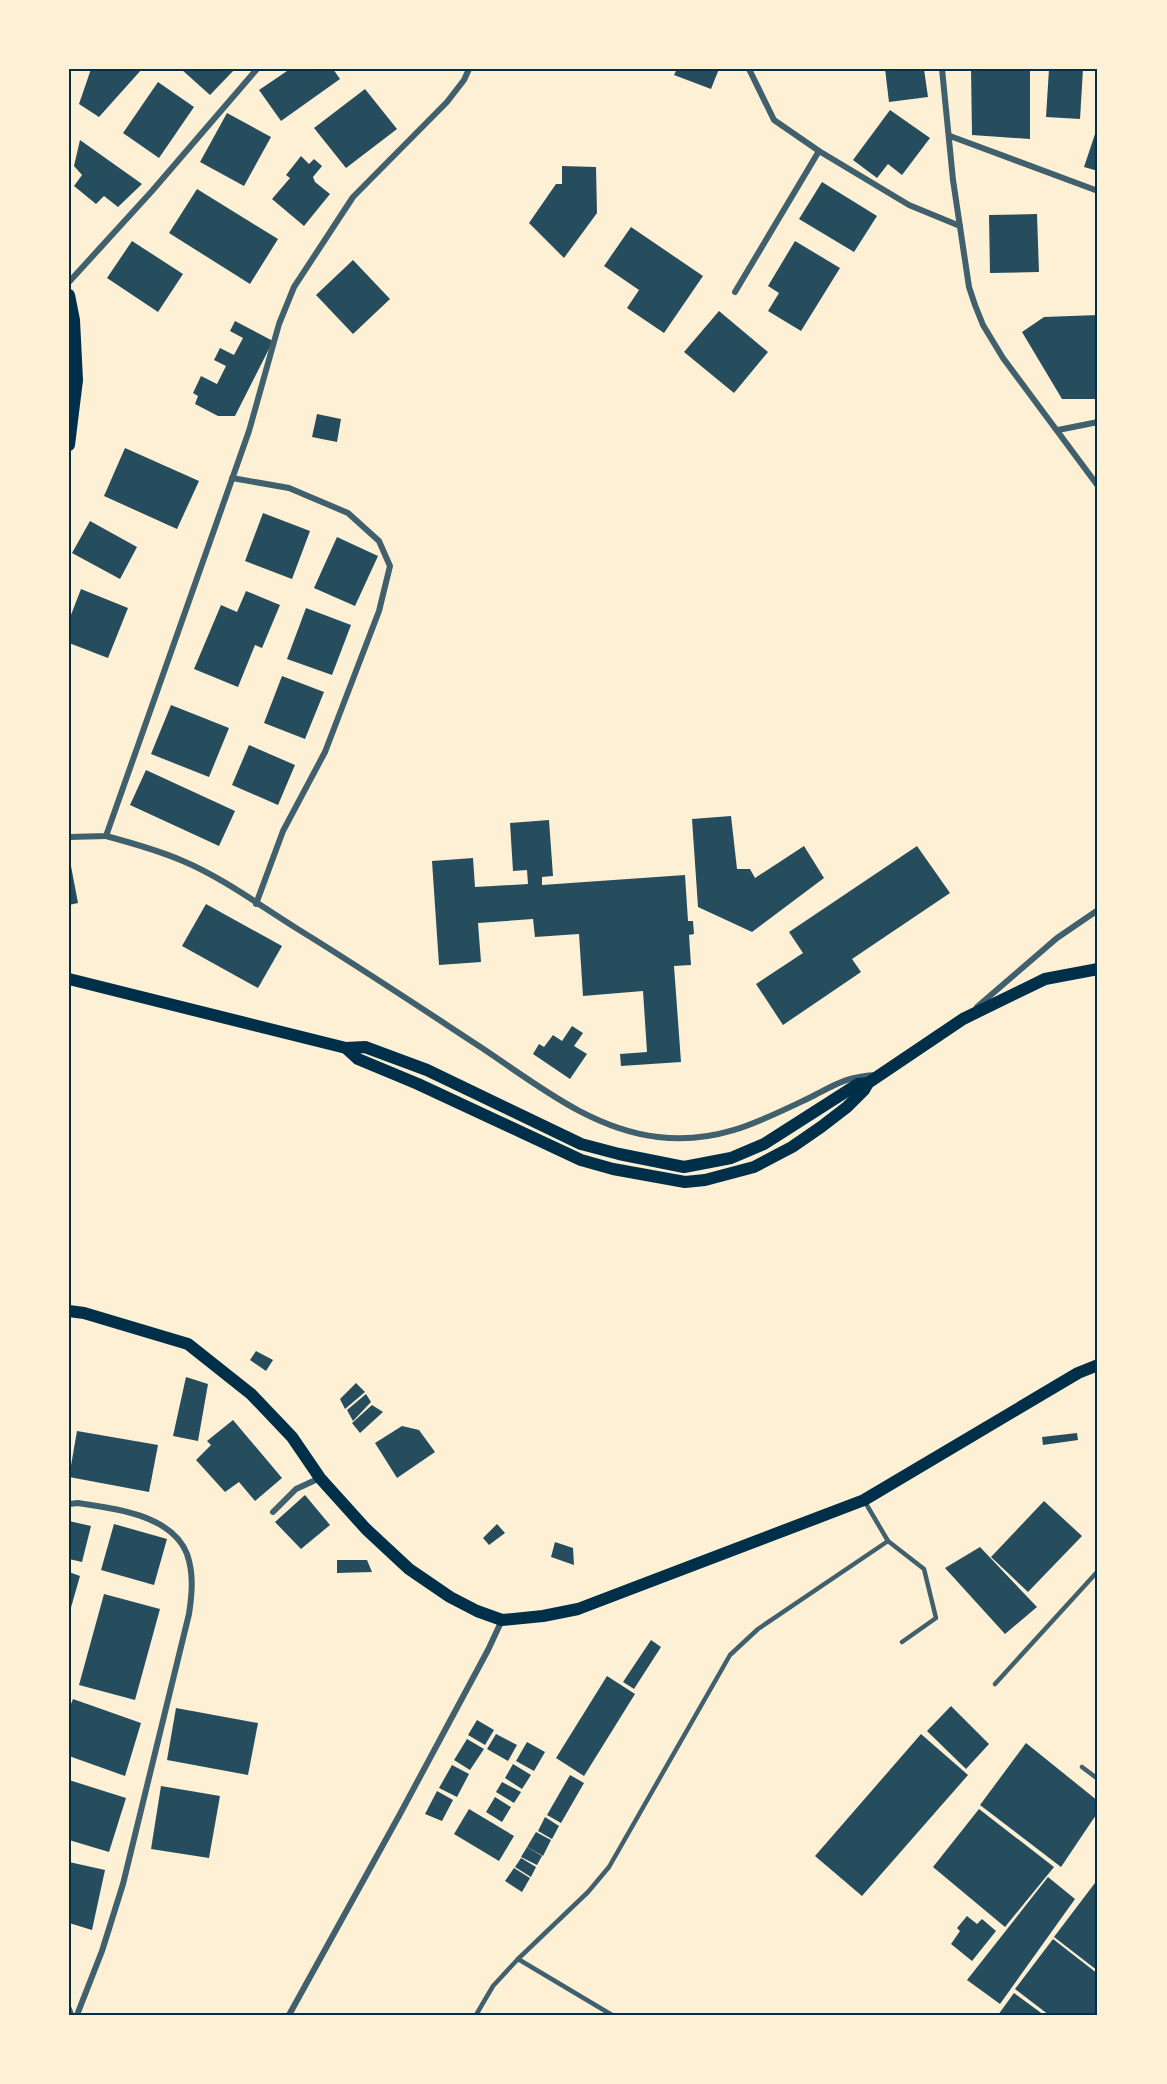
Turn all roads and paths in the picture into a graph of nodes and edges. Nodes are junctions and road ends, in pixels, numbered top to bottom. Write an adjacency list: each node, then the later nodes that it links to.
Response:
1 (257, 69): 9 (street)
2 (469, 69): 15 (street)
3 (749, 69): 6 (street)
4 (942, 69): 5 (street)
5 (950, 136): 7 (street); 8 (street)
6 (819, 151): 8 (street); 10 (street)
7 (1098, 191)
8 (960, 226): 13 (street)
9 (69, 282)
10 (735, 292)
11 (69, 295): 14 (main road)
12 (1098, 422): 13 (street)
13 (1058, 430): 16 (street)
14 (69, 445)
15 (232, 478): 17 (street); 19 (street)
16 (1098, 486)
17 (106, 836): 18 (street); 19 (street)
18 (69, 837)
19 (256, 904): 25 (street)
20 (1098, 910): 23 (street)
21 (1098, 969): 23 (main road)
22 (69, 979): 24 (main road)
23 (963, 1019): 25 (main road)
24 (346, 1047): 27 (main road); 28 (main road)
25 (880, 1075): 26 (main road)
26 (868, 1083): 27 (main road); 28 (main road)
27 (684, 1167): 28 (main road)
28 (685, 1182)
29 (69, 1311): 31 (main road)
30 (1098, 1365): 32 (main road)
31 (320, 1478): 34 (street); 37 (main road)
32 (864, 1500): 35 (lane); 37 (main road)
33 (69, 1504): 47 (street)
34 (273, 1512)
35 (888, 1541): 39 (lane); 44 (lane)
36 (1098, 1571): 41 (lane)
37 (502, 1620): 48 (street)
38 (1098, 1622): 40 (lane)
39 (902, 1642)
40 (1098, 1680)
41 (995, 1684)
42 (1082, 1767): 43 (lane)
43 (1098, 1779)
44 (518, 1959): 49 (lane); 50 (lane)
45 (69, 2009): 46 (street)
46 (71, 2015)
47 (77, 2015)
48 (289, 2015)
49 (476, 2015)
50 (612, 2015)

